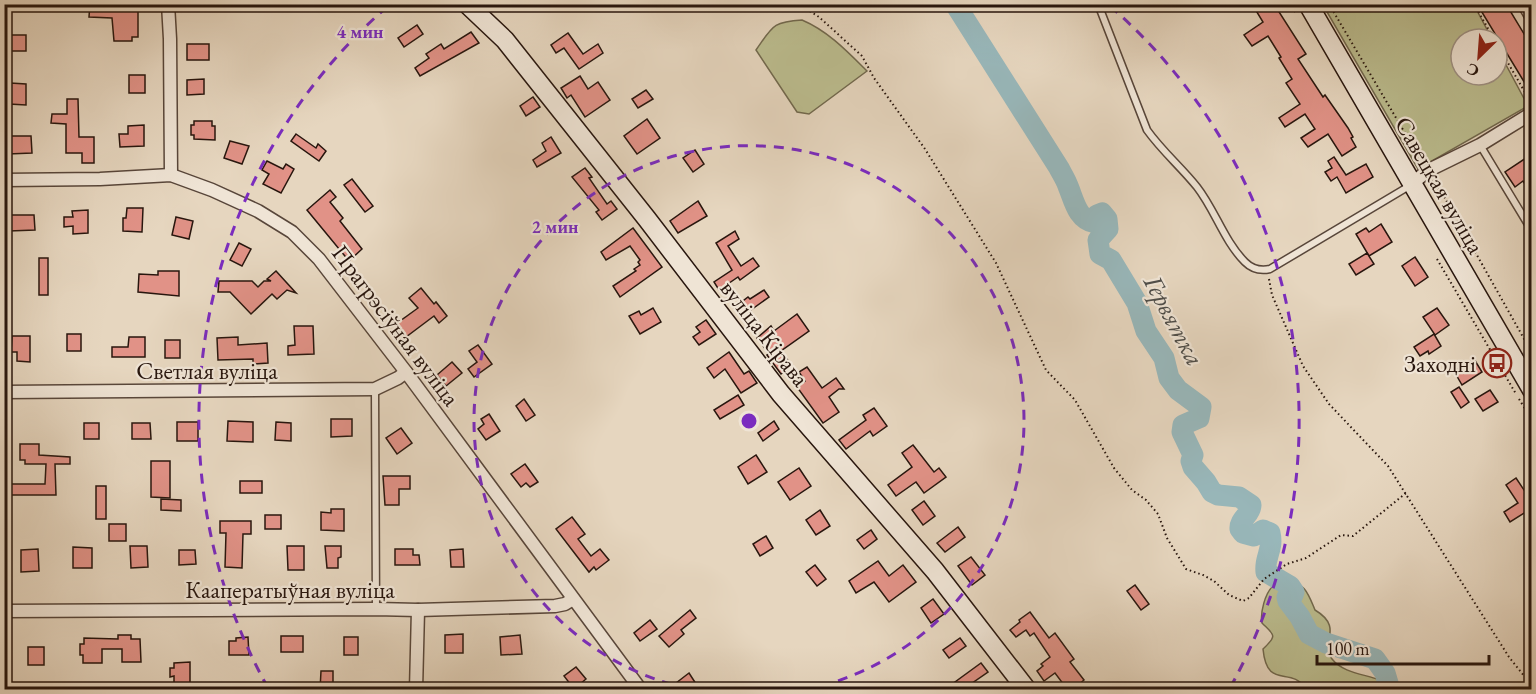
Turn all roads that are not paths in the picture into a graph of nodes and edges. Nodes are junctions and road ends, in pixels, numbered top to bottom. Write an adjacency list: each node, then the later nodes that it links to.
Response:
1 (168, 4): 9 (street)
2 (467, 4): 23 (street, вуліца Кірава)
3 (1098, 4): 11 (lane)
4 (1308, 4): 11 (street, Савецкая вуліца)
5 (1524, 4): 6 (street)
6 (1532, 18)
7 (1532, 113): 8 (street)
8 (1480, 145): 11 (street); 12 (lane)
9 (171, 175): 10 (street, Прагрэсіўная вуліца); 13 (street, Прагрэсіўная вуліца)
10 (4, 180)
11 (1412, 184): 15 (street, Савецкая вуліца)
12 (1532, 231)
13 (406, 372): 14 (street, Светлая вуліца); 17 (street, Прагрэсіўная вуліца)
14 (375, 390): 16 (street, Светлая вуліца); 18 (lane)
15 (1532, 390)
16 (4, 392)
17 (573, 599): 19 (street, Кааператыўная вуліца); 22 (street, Прагрэсіўная вуліца)
18 (376, 609): 19 (street, Кааператыўная вуліца); 20 (street, Кааператыўная вуліца)
19 (418, 610): 21 (street)
20 (4, 611)
21 (416, 690)
22 (641, 690)
23 (1027, 690)

